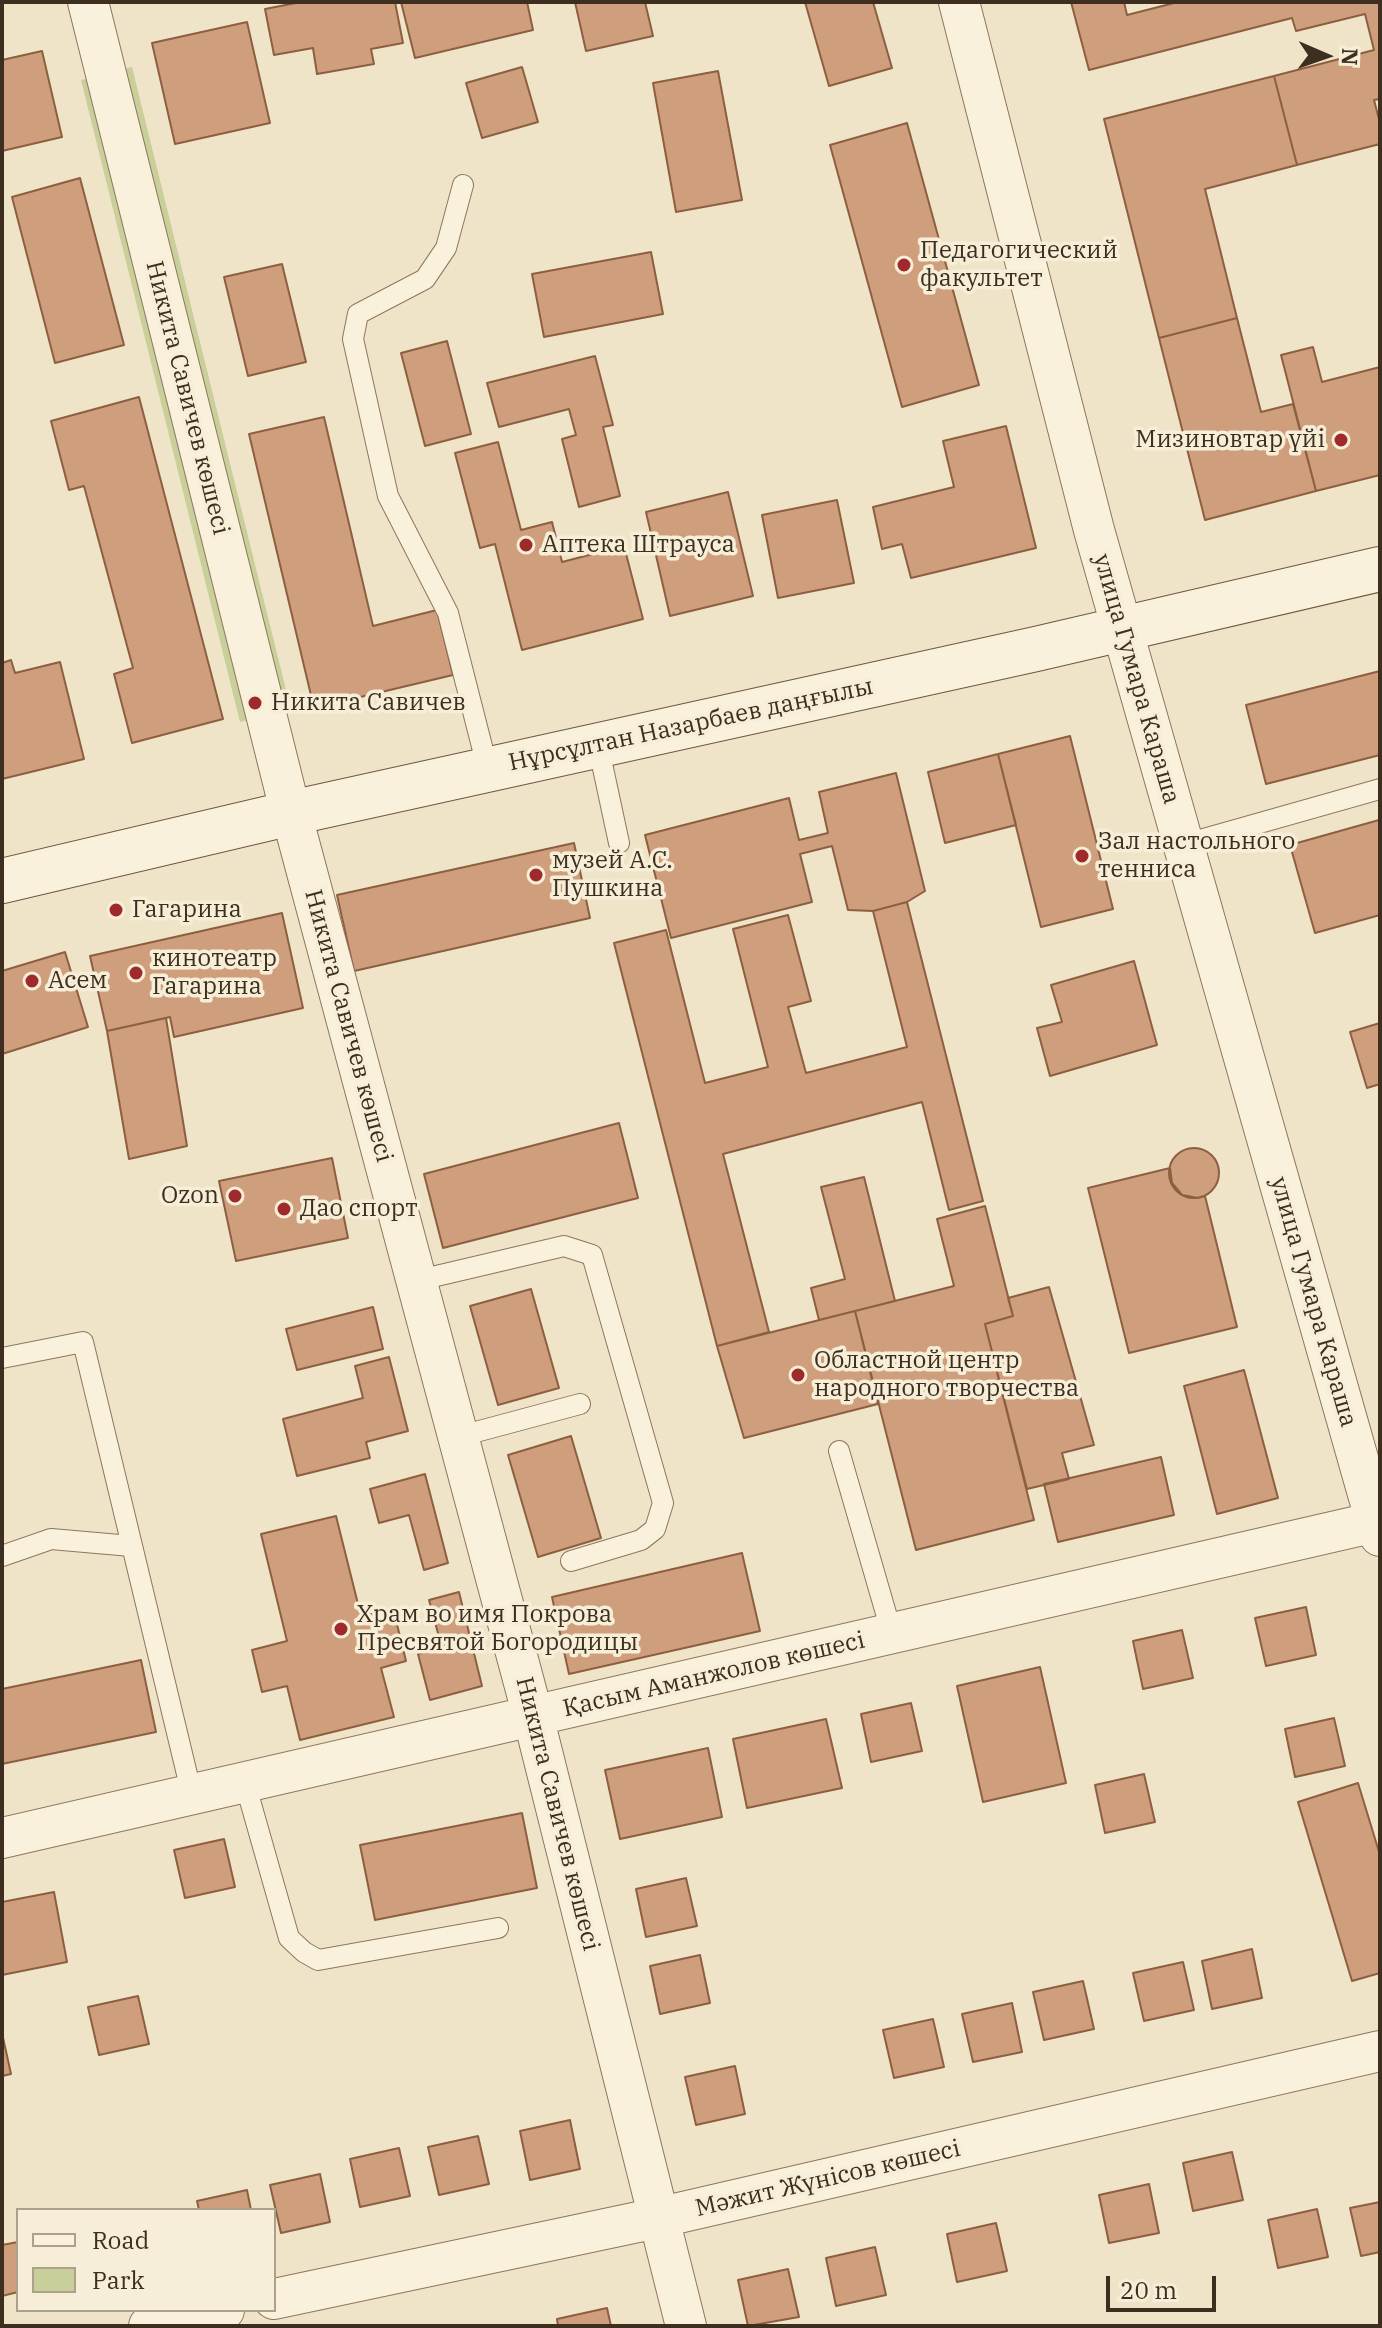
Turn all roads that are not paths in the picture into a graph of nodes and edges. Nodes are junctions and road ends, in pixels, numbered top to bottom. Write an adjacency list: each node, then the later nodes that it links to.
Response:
1 (88, 2): 9 (street, Никита Савичев көшесі)
2 (959, 2): 5 (street, улица Гумара Караша)
3 (463, 185): 7 (lane)
4 (1380, 569): 5 (main road, Нұрсұлтан Назарбаев даңғылы)
5 (1121, 628): 6 (main road, Нұрсұлтан Назарбаев даңғылы); 11 (street, улица Гумара Караша)
6 (598, 745): 7 (main road, Нұрсұлтан Назарбаев даңғылы); 10 (lane)
7 (488, 770): 9 (main road, Нұрсұлтан Назарбаев даңғылы)
8 (1380, 789): 11 (lane)
9 (288, 802): 12 (main road, Нұрсұлтан Назарбаев даңғылы); 13 (street, Никита Савичев көшесі)
10 (619, 843)
11 (1182, 845): 18 (street, улица Гумара Караша)
12 (2, 881)
13 (415, 1281): 16 (street, Никита Савичев көшесі); 21 (lane)
14 (2, 1358): 19 (lane)
15 (580, 1404): 16 (lane)
16 (457, 1437): 23 (street, Никита Савичев көшесі)
17 (839, 1451): 22 (lane)
18 (1379, 1526): 22 (street, Қасым Аманжолов көшесі)
19 (131, 1546): 20 (lane); 25 (lane)
20 (2, 1556)
21 (571, 1561)
22 (892, 1634): 23 (street, Қасым Аманжолов көшесі)
23 (533, 1716): 24 (street, Қасым Аманжолов көшесі); 29 (street, Никита Савичев көшесі)
24 (245, 1783): 25 (street, Қасым Аманжолов көшесі); 27 (lane)
25 (192, 1795): 26 (street, Қасым Аманжолов көшесі)
26 (2, 1838)
27 (498, 1928)
28 (1380, 2051): 29 (street, Мәжит Жүнісов көшесі)
29 (657, 2218): 30 (street, Мәжит Жүнісов көшесі); 33 (street, Никита Савичев көшесі)
30 (276, 2299)
31 (215, 2312): 32 (street)
32 (149, 2326)
33 (686, 2326)

